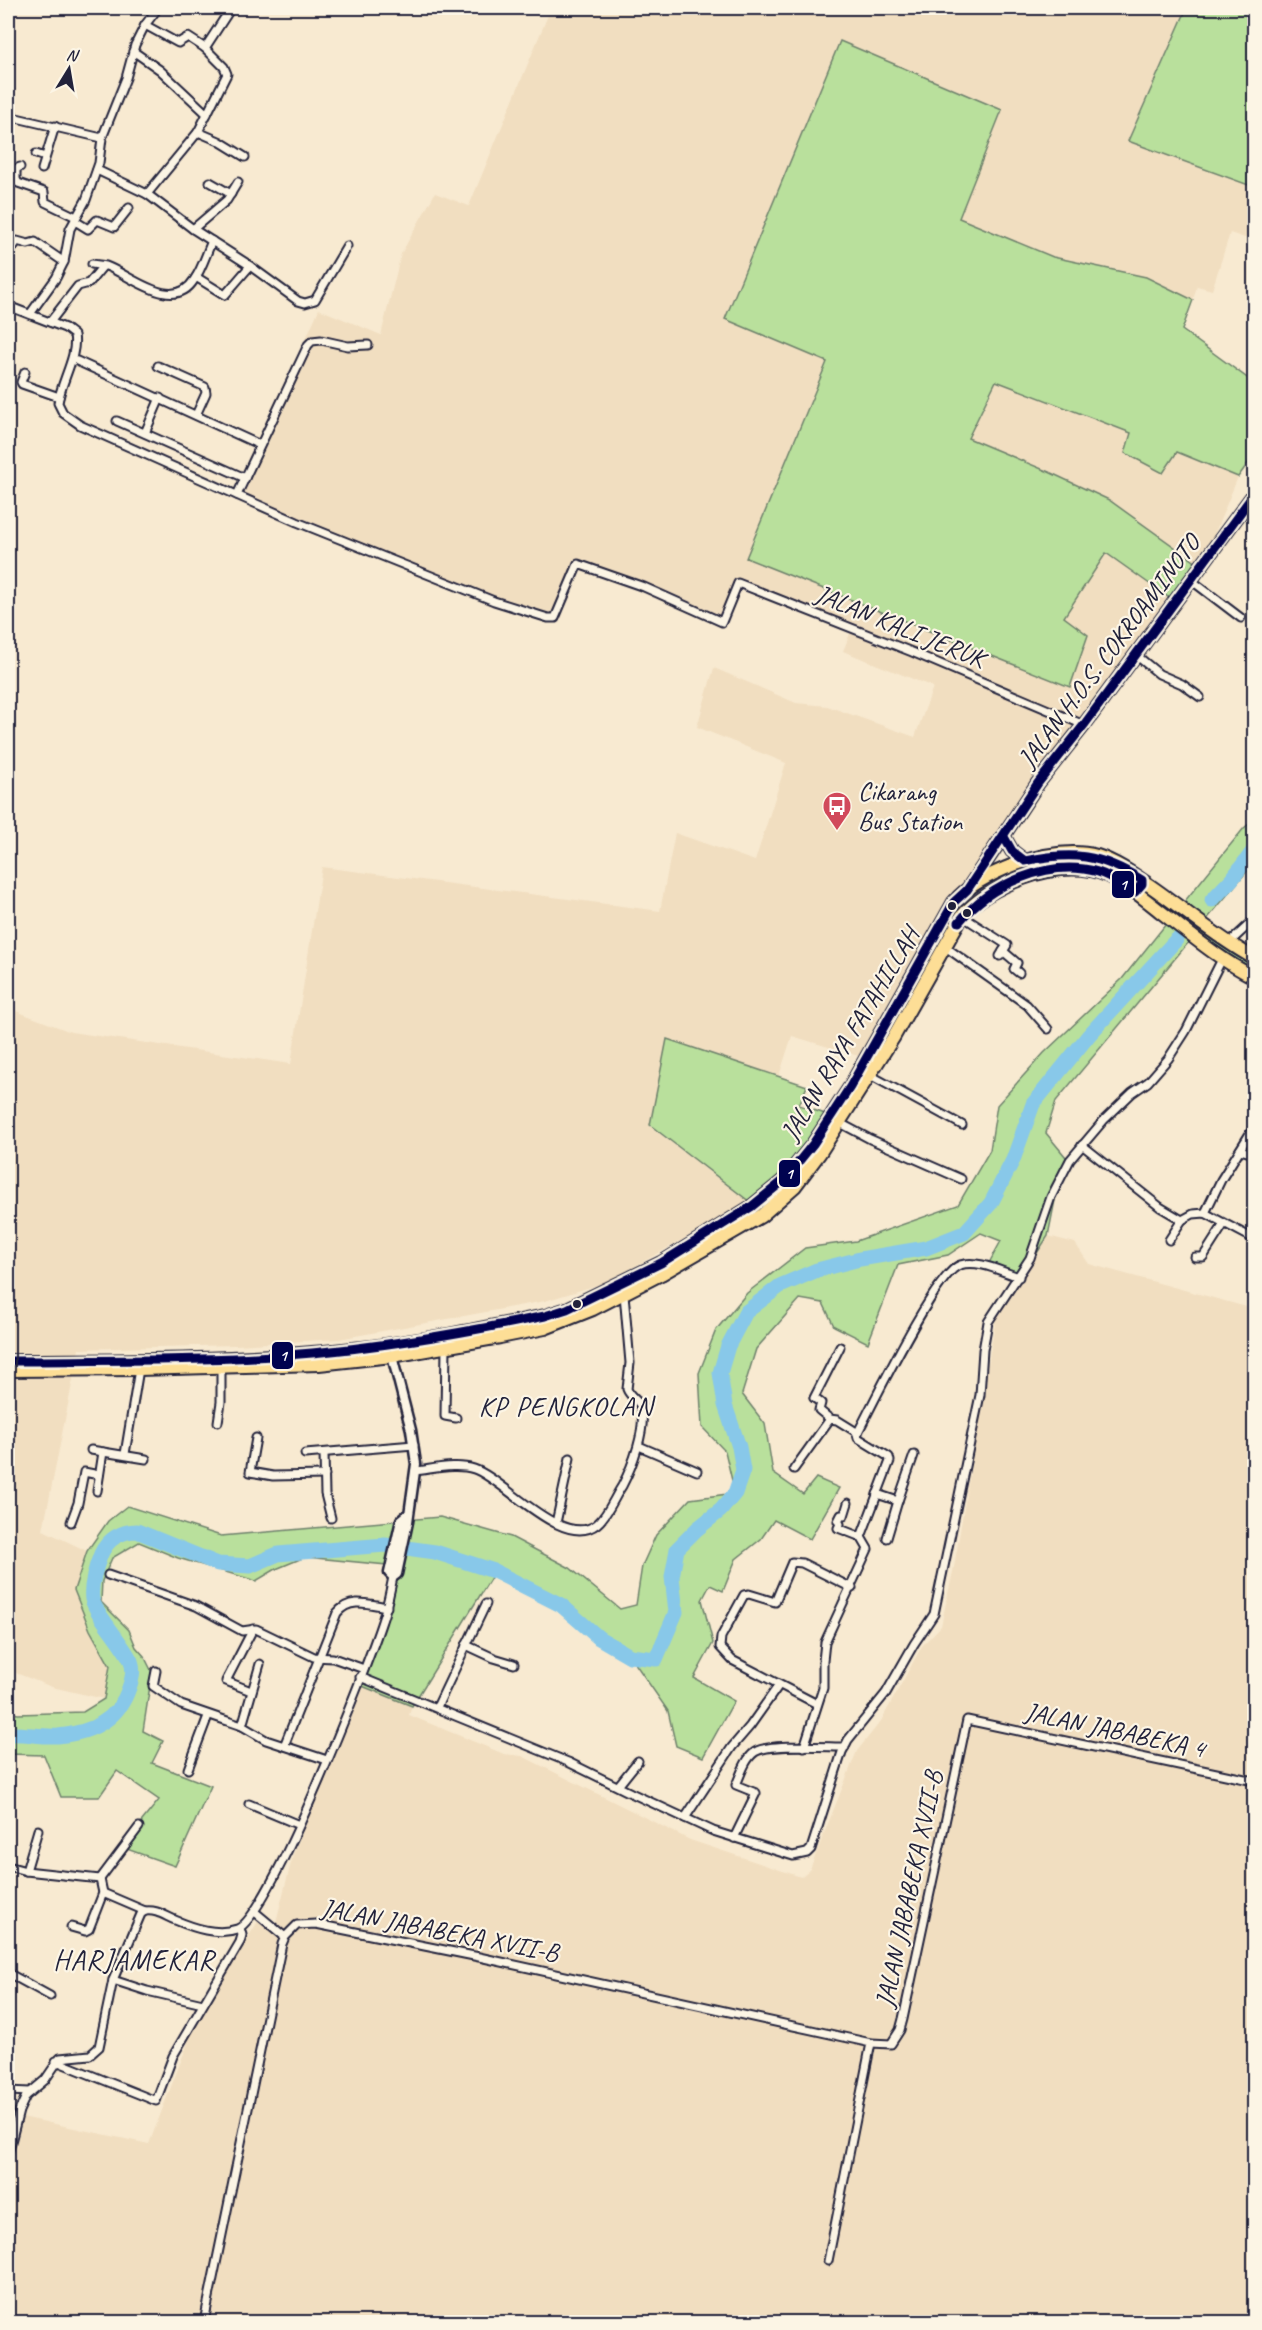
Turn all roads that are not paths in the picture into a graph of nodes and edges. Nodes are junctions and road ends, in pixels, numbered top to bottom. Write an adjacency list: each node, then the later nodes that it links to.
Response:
1 (158, 8): 3 (street)
2 (231, 8): 4 (street)
3 (145, 25): 4 (street); 5 (street)
4 (205, 48): 6 (street)
5 (134, 51): 6 (street); 10 (street)
6 (207, 114): 9 (street)
7 (8, 116): 8 (street)
8 (55, 126): 10 (street); 12 (street)
9 (198, 132): 13 (street); 19 (street)
10 (102, 138): 16 (street)
11 (36, 154): 12 (street)
12 (45, 157): 14 (street)
13 (244, 157)
14 (42, 169)
15 (14, 170): 22 (street)
16 (97, 170): 19 (street); 22 (street)
17 (238, 182): 20 (street)
18 (210, 183): 20 (street)
19 (147, 194): 23 (street)
20 (231, 194): 23 (street)
21 (129, 207): 22 (street)
22 (75, 219): 27 (street)
23 (193, 230): 24 (street)
24 (212, 242): 30 (street); 31 (street)
25 (347, 246): 30 (street)
26 (8, 255): 27 (street)
27 (64, 262): 33 (street)
28 (92, 264): 29 (street)
29 (103, 266): 31 (street); 34 (street)
30 (250, 266): 31 (street)
31 (196, 277)
32 (8, 306): 33 (street)
33 (30, 314): 34 (street)
34 (50, 322): 39 (street)
35 (369, 345): 44 (street)
36 (77, 362): 40 (street)
37 (158, 366): 41 (street)
38 (25, 372): 39 (street)
39 (59, 397): 47 (street)
40 (160, 398): 41 (street); 43 (street)
41 (195, 415): 44 (street)
42 (117, 421): 43 (street)
43 (145, 433): 45 (street)
44 (260, 445): 45 (street)
45 (244, 478): 47 (street)
46 (1254, 494): 48 (highway, JALAN H.O.S. COKROAMINOTO)
47 (237, 495): 52 (street, JALAN KALI JERUK)
48 (1191, 580): 49 (street); 50 (highway, JALAN H.O.S. COKROAMINOTO)
49 (1241, 618)
50 (1136, 655): 51 (street); 52 (highway, JALAN H.O.S. COKROAMINOTO)
51 (1200, 697)
52 (1084, 725): 53 (highway, JALAN H.O.S. COKROAMINOTO)
53 (1004, 837): 54 (highway); 56 (highway, JALAN H.O.S. COKROAMINOTO)
54 (1025, 861): 55 (highway); 56 (highway)
55 (1142, 880): 57 (highway); 58 (highway)
56 (967, 890): 89 (highway, JALAN RAYA FATAHILLAH)
57 (1135, 892): 59 (highway); 60 (highway)
58 (1162, 894): 59 (highway); 62 (highway)
59 (1154, 906): 65 (highway)
60 (966, 912): 63 (highway, JALAN RAYA FATAHILLAH); 66 (street)
61 (1254, 920): 62 (street)
62 (1229, 943): 64 (highway)
63 (944, 946): 68 (street); 69 (highway, JALAN RAYA FATAHILLAH)
64 (1254, 958)
65 (1222, 959): 67 (highway); 73 (street)
66 (1019, 973)
67 (1254, 977)
68 (1048, 1029)
69 (870, 1075): 70 (highway, JALAN RAYA FATAHILLAH); 71 (street)
70 (840, 1123): 76 (street); 84 (highway, JALAN RAYA FATAHILLAH)
71 (962, 1125)
72 (1254, 1127): 74 (street)
73 (1082, 1145): 78 (street); 83 (street)
74 (1240, 1150): 75 (street); 77 (street)
75 (1254, 1154)
76 (961, 1179)
77 (1205, 1213): 78 (street); 79 (street)
78 (1182, 1220): 81 (street)
79 (1224, 1224): 80 (street); 82 (street)
80 (1254, 1239)
81 (1169, 1240)
82 (1195, 1257)
83 (1019, 1277): 96 (street); 144 (street)
84 (624, 1294): 85 (highway, JALAN RAYA FATAHILLAH); 99 (street)
85 (446, 1347): 87 (highway, JALAN RAYA FATAHILLAH); 93 (street)
86 (840, 1347): 94 (street)
87 (392, 1356): 90 (highway, JALAN RAYA FATAHILLAH); 98 (street)
88 (8, 1361): 89 (highway, JALAN RAYA FATAHILLAH)
89 (55, 1365): 91 (highway, JALAN RAYA FATAHILLAH); 92 (highway, JALAN RAYA FATAHILLAH)
90 (221, 1367): 91 (highway, JALAN RAYA FATAHILLAH); 95 (street)
91 (139, 1369): 102 (street)
92 (8, 1370)
93 (456, 1418)
94 (830, 1419): 96 (street); 108 (street)
95 (218, 1422)
96 (858, 1433): 114 (street)
97 (256, 1438): 111 (street)
98 (414, 1445): 104 (street); 110 (street)
99 (639, 1446): 109 (street); 119 (street)
100 (91, 1450): 101 (street)
101 (103, 1452): 102 (street); 112 (street)
102 (125, 1454): 107 (street)
103 (305, 1454): 104 (street)
104 (324, 1454): 111 (street)
105 (914, 1455): 115 (street)
106 (570, 1458): 119 (street)
107 (146, 1459)
108 (794, 1469)
109 (697, 1471)
110 (416, 1472): 119 (street); 123 (street)
111 (325, 1474): 117 (street)
112 (99, 1475): 113 (street); 118 (street)
113 (97, 1491)
114 (877, 1494): 115 (street); 120 (street)
115 (898, 1501): 121 (street)
116 (848, 1503): 120 (street)
117 (331, 1518)
118 (71, 1522)
119 (556, 1523)
120 (861, 1537): 124 (street)
121 (886, 1538)
122 (108, 1575): 127 (street)
123 (393, 1575): 126 (street)
124 (852, 1588): 135 (street); 137 (street)
125 (486, 1604): 128 (street)
126 (387, 1607): 129 (street); 132 (street)
127 (253, 1629): 129 (street); 136 (street)
128 (466, 1645): 131 (street); 138 (street)
129 (320, 1658): 132 (street); 142 (street)
130 (260, 1664): 136 (street)
131 (514, 1664)
132 (364, 1669): 134 (street)
133 (156, 1671): 139 (street)
134 (360, 1677): 138 (street); 145 (street)
135 (779, 1685): 137 (street); 151 (street)
136 (251, 1691): 141 (street)
137 (818, 1704): 143 (street)
138 (437, 1707): 149 (street)
139 (208, 1716): 141 (street); 147 (street)
140 (967, 1720): 148 (street, JALAN JABABEKA 4); 169 (street, JALAN JABABEKA XVII-B)
141 (242, 1725): 142 (street)
142 (285, 1746): 145 (street)
143 (804, 1747): 144 (street); 155 (street)
144 (845, 1747): 155 (street)
145 (327, 1760): 152 (street)
146 (638, 1761): 149 (street)
147 (188, 1769)
148 (1254, 1781)
149 (618, 1786): 151 (street)
150 (249, 1804): 152 (street)
151 (685, 1818): 155 (street)
152 (299, 1825): 161 (street)
153 (139, 1827): 158 (street)
154 (38, 1830): 157 (street)
155 (734, 1838)
156 (8, 1869): 157 (street)
157 (26, 1871): 158 (street)
158 (100, 1879): 159 (street)
159 (103, 1893): 160 (street); 162 (street)
160 (145, 1911): 163 (street); 166 (street)
161 (255, 1912): 163 (street); 164 (street)
162 (71, 1927)
163 (240, 1928): 168 (street)
164 (285, 1937): 169 (street, JALAN JABABEKA XVII-B); 175 (street, JALAN JABABEKA XVII-B)
165 (8, 1973): 167 (street)
166 (113, 1980): 168 (street); 170 (street)
167 (50, 1996)
168 (203, 2004): 170 (street)
169 (871, 2043): 174 (street)
170 (56, 2061): 172 (street)
171 (8, 2091): 172 (street)
172 (30, 2092): 173 (street)
173 (8, 2154)
174 (828, 2261)
175 (204, 2322)

